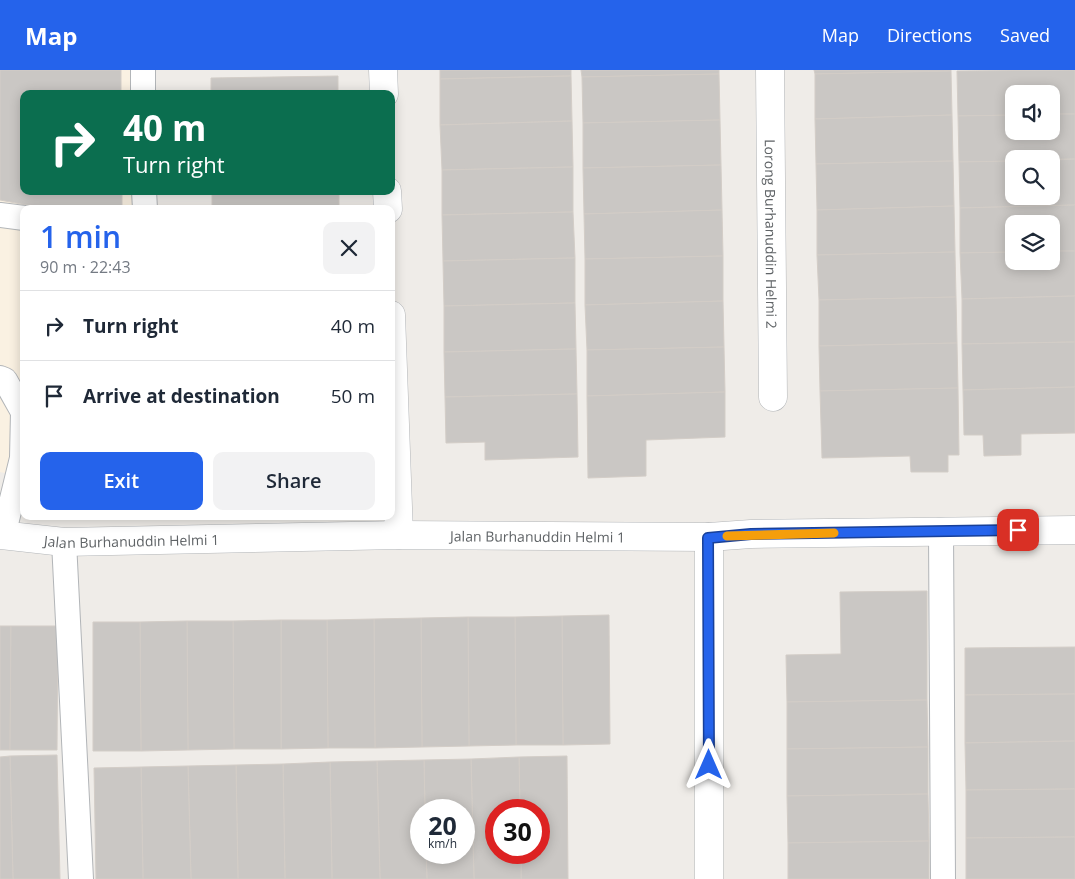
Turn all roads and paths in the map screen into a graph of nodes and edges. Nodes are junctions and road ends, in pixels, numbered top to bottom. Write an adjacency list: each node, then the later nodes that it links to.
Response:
1 (143, 70): 4 (lane)
2 (383, 70): 5 (street)
3 (770, 70): 9 (street, Lorong Burhanuddin Helmi 2)
4 (143, 90)
5 (384, 90)
6 (0, 214): 7 (lane)
7 (20, 217)
8 (0, 378): 10 (lane)
9 (774, 396)
10 (20, 407)
11 (395, 425): 15 (street)
12 (20, 465): 16 (lane)
13 (941, 530): 14 (street, Jalan Burhanuddin Helmi 1); 17 (street, Jalan Burhanuddin Helmi 1); 21 (lane)
14 (1075, 530)
15 (399, 535): 17 (street, Jalan Burhanuddin Helmi 1); 18 (street, Jalan Burhanuddin Helmi 1)
16 (1, 536): 18 (street, Jalan Burhanuddin Helmi 1)
17 (708, 538): 20 (street)
18 (64, 542): 19 (lane)
19 (81, 879)
20 (709, 879)
21 (943, 879)

